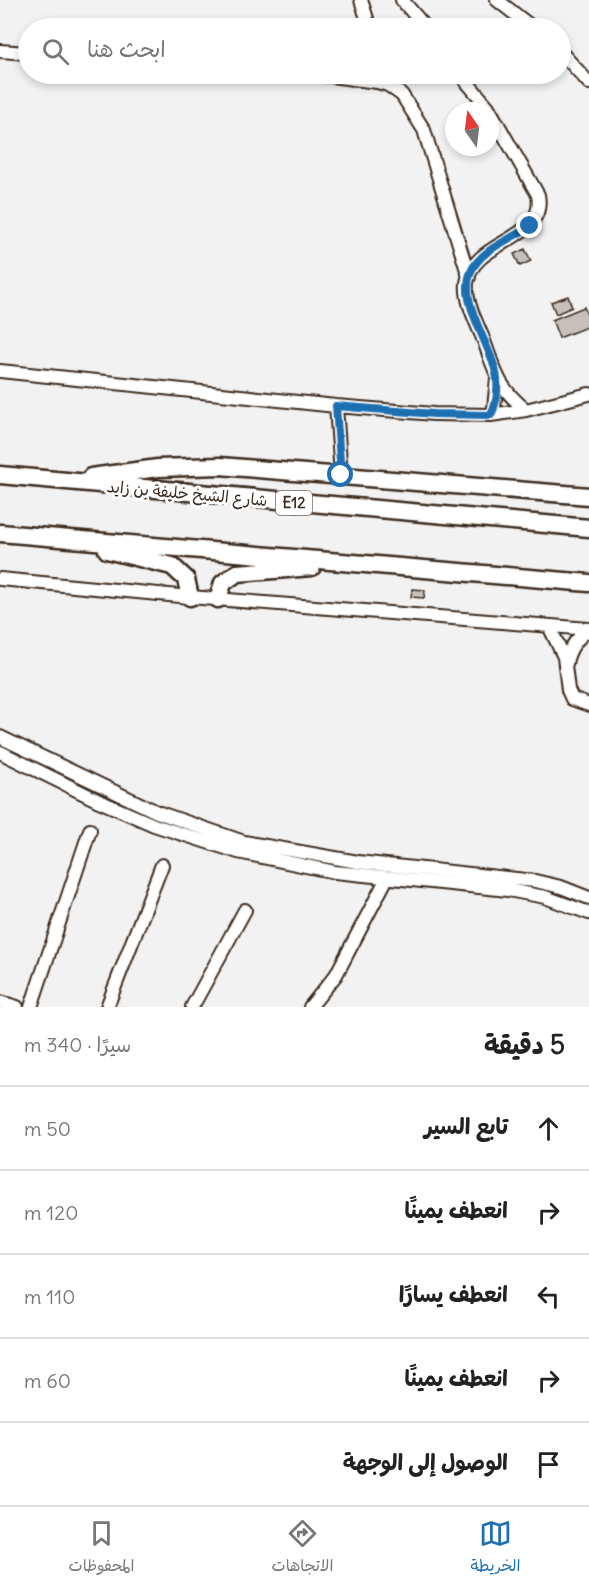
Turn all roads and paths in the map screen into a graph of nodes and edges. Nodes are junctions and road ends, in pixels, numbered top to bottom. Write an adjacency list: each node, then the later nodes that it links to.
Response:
1 (361, 0): 4 (street)
2 (402, 0): 5 (street)
3 (497, 0): 6 (street)
4 (367, 18)
5 (417, 18)
6 (520, 18)
7 (0, 51): 8 (street)
8 (18, 53)
9 (571, 62): 10 (street)
10 (589, 83)
11 (390, 84): 13 (street)
12 (468, 84): 13 (street)
13 (469, 277): 15 (street)
14 (0, 370): 17 (street)
15 (497, 378): 18 (street); 19 (street)
16 (589, 394): 18 (street)
17 (336, 406): 19 (street); 21 (street)
18 (526, 410): 19 (street)
19 (491, 415)
20 (0, 475): 22 (highway, شارع الشيخ خليفة بن زايد / E12)
21 (341, 475): 22 (highway); 23 (highway)
22 (64, 481): 24 (highway, شارع الشيخ خليفة بن زايد / E12)
23 (589, 496)
24 (589, 528)
25 (0, 533): 26 (highway)
26 (77, 540): 27 (highway); 30 (highway)
27 (345, 562): 29 (highway); 31 (highway)
28 (0, 579): 30 (street)
29 (589, 584)
30 (190, 597): 31 (street)
31 (218, 599): 32 (street)
32 (549, 626): 33 (street); 34 (street)
33 (589, 629): 34 (street)
34 (566, 669): 35 (street)
35 (589, 705)
36 (0, 737): 41 (street)
37 (0, 752): 40 (street)
38 (90, 830): 46 (street)
39 (162, 865): 47 (street)
40 (387, 878): 43 (street); 49 (street)
41 (589, 898)
42 (245, 910): 48 (street)
43 (589, 912)
44 (0, 1002): 45 (street)
45 (17, 1007)
46 (31, 1007)
47 (107, 1007)
48 (192, 1007)
49 (310, 1007)

